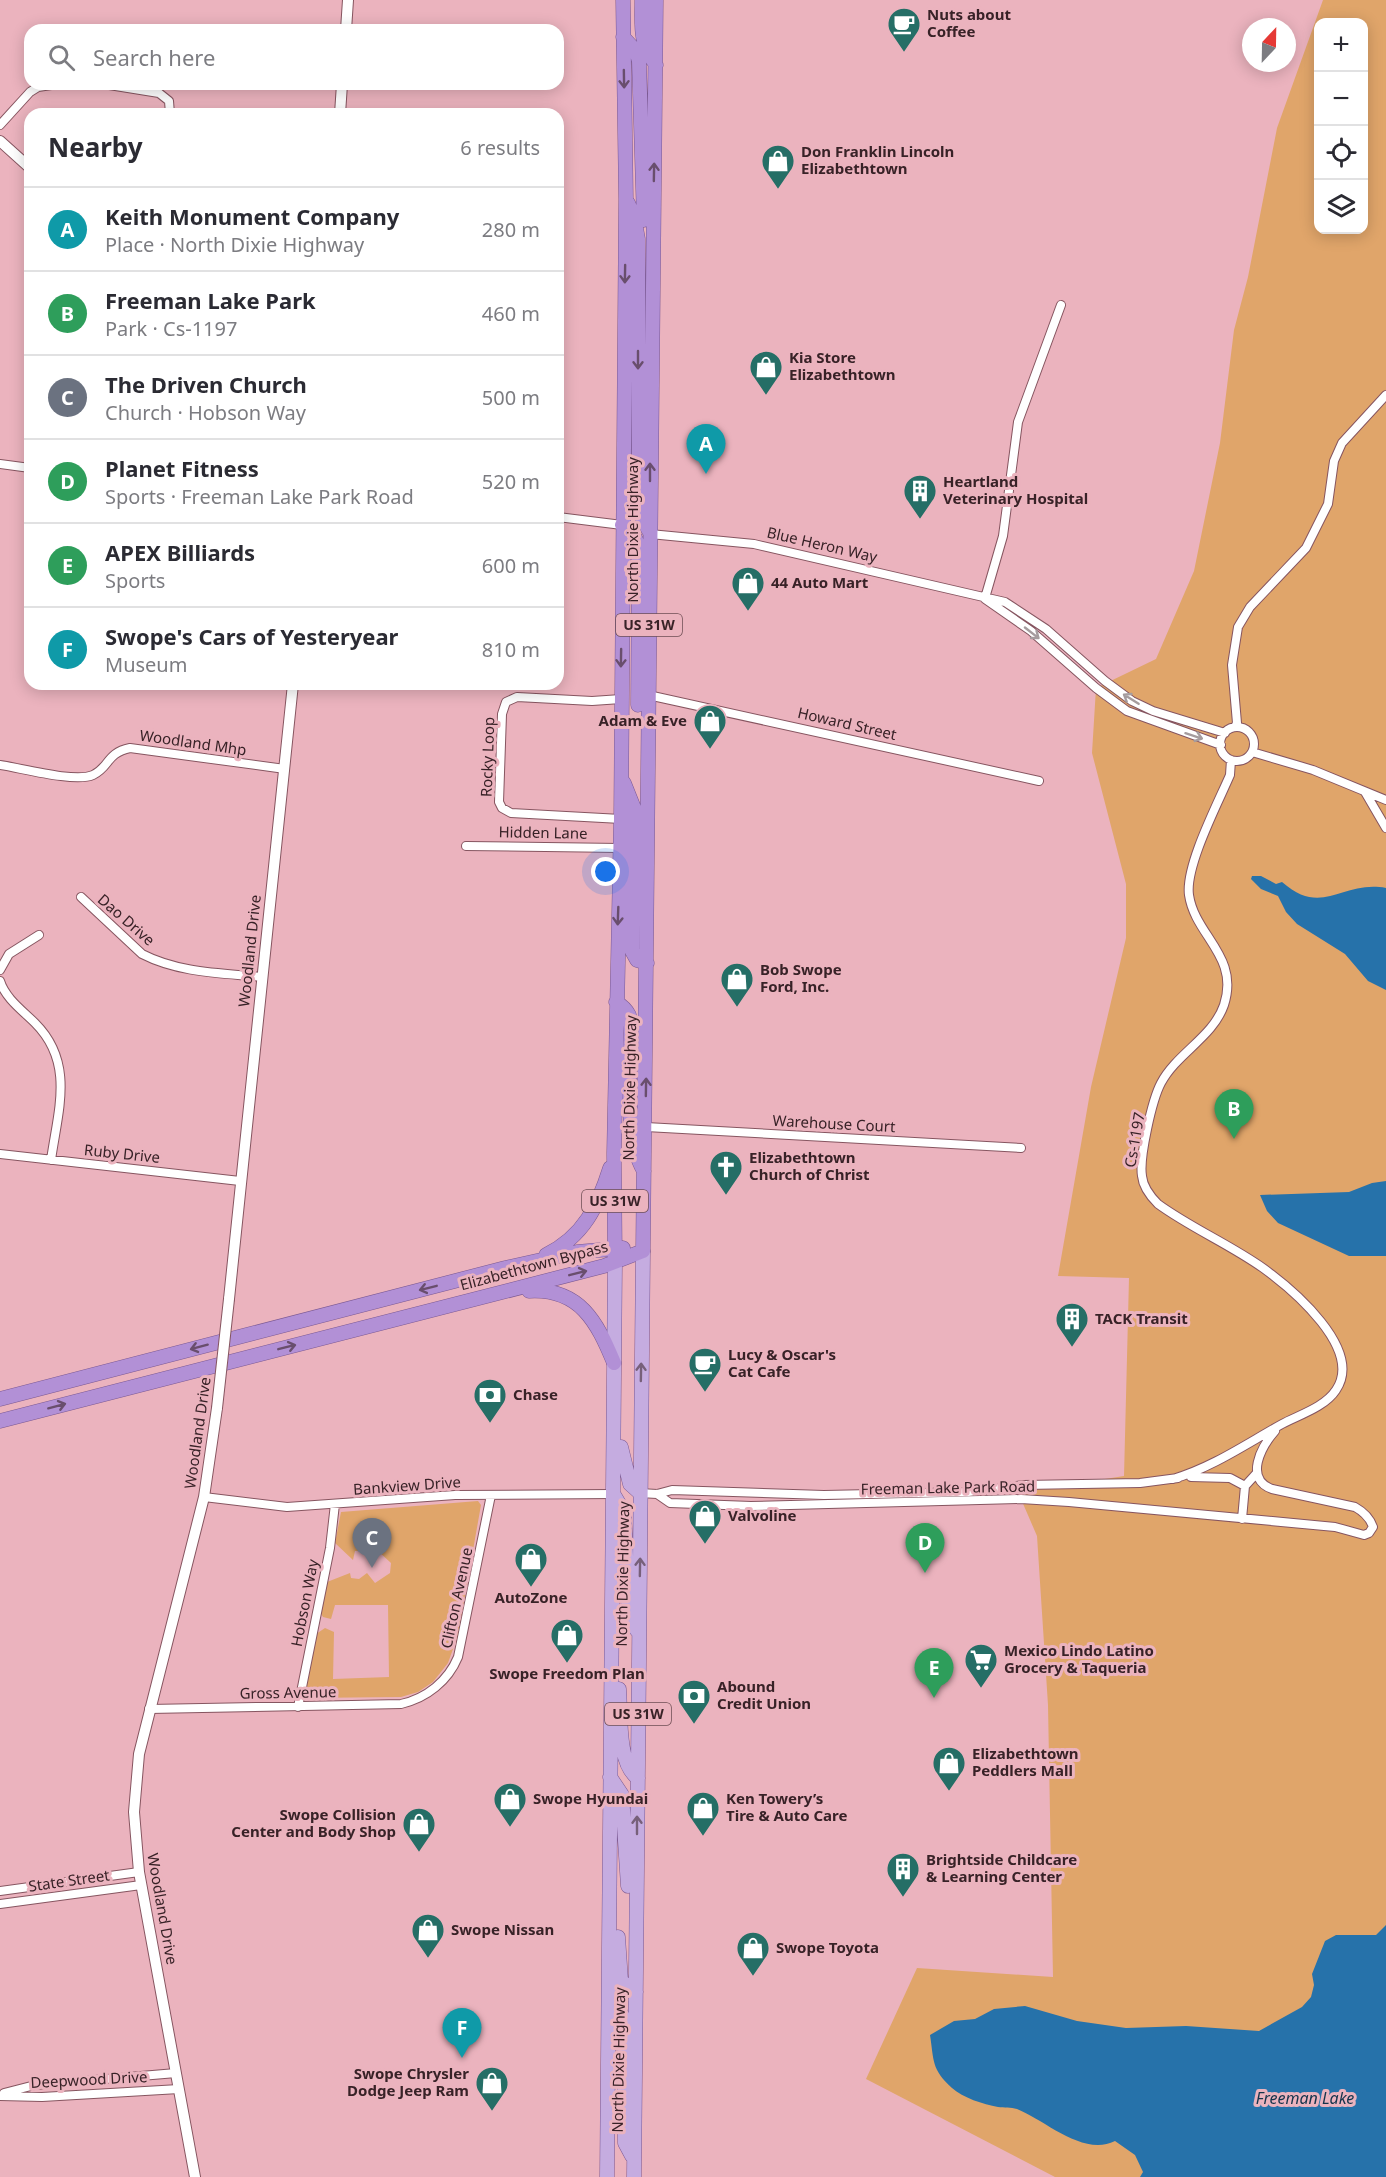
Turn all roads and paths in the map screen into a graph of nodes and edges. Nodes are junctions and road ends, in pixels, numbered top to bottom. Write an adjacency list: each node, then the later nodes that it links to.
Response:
1 (348, 0): 5 (street)
2 (623, 0): 6 (highway, North Dixie Highway / US 31W)
3 (642, 0): 7 (highway)
4 (656, 0): 7 (highway, North Dixie Highway / US 31W)
5 (346, 24)
6 (624, 37): 16 (highway, North Dixie Highway / US 31W, one-way to 16); 17 (highway)
7 (656, 65): 17 (highway, North Dixie Highway / US 31W, one-way to 7)
8 (35, 90): 13 (street)
9 (140, 90): 11 (street)
10 (342, 90): 12 (street)
11 (170, 108)
12 (340, 108)
13 (0, 125)
14 (0, 141): 15 (street)
15 (24, 163)
16 (626, 199): 23 (highway, North Dixie Highway / US 31W, one-way to 23); 24 (highway, one-way to 24)
17 (651, 257): 24 (highway, North Dixie Highway / US 31W, one-way to 17)
18 (1061, 305): 25 (street)
19 (1386, 395): 29 (street)
20 (0, 464): 21 (street)
21 (24, 467)
22 (564, 518): 23 (street)
23 (622, 525): 28 (highway, North Dixie Highway / US 31W, one-way to 28); 42 (highway)
24 (650, 534): 25 (street, Blue Heron Way); 27 (highway, North Dixie Highway / US 31W)
25 (985, 598): 30 (street, Blue Heron Way, one-way to 25); 31 (street, Blue Heron Way, one-way to 31)
26 (292, 690): 35 (street, Woodland Drive)
27 (648, 695): 37 (street, Howard Street); 42 (highway, North Dixie Highway / US 31W)
28 (621, 699): 36 (highway, North Dixie Highway / US 31W); 40 (street, Rocky Loop)
29 (1235, 728): 30 (street); 32 (street)
30 (1225, 733): 31 (street)
31 (1221, 745): 33 (street)
32 (1252, 752): 33 (street); 38 (street)
33 (1231, 760): 66 (street, Cs-1197)
34 (0, 765): 35 (street, Woodland Mhp)
35 (285, 769): 49 (street, Woodland Drive)
36 (621, 776): 40 (highway, North Dixie Highway / US 31W); 47 (highway)
37 (1039, 782)
38 (1365, 791): 39 (street); 41 (street)
39 (1386, 800)
40 (621, 819): 44 (highway, North Dixie Highway / US 31W)
41 (1386, 828)
42 (646, 842): 47 (highway, North Dixie Highway / US 31W)
43 (466, 846): 44 (street, Hidden Lane)
44 (620, 848): 51 (highway, North Dixie Highway / US 31W, one-way to 51)
45 (81, 897): 49 (street, Dao Drive)
46 (39, 935): 48 (street)
47 (647, 963): 52 (highway, North Dixie Highway / US 31W, one-way to 47)
48 (0, 970)
49 (262, 978): 58 (street, Woodland Drive)
50 (0, 981): 56 (street)
51 (616, 1002): 55 (highway, North Dixie Highway / US 31W); 57 (highway)
52 (646, 1126): 53 (street, Warehouse Court); 57 (highway, North Dixie Highway / US 31W)
53 (1021, 1148)
54 (0, 1154): 56 (street, Ruby Drive)
55 (614, 1154): 60 (highway, US 31W); 61 (highway)
56 (51, 1160): 58 (street, Ruby Drive)
57 (645, 1172): 59 (highway, North Dixie Highway / US 31W)
58 (240, 1181): 74 (street, Woodland Drive, bridge)
59 (643, 1251): 60 (highway, Elizabethtown Bypass); 70 (main road, North Dixie Highway / US 31W, one-way to 59)
60 (615, 1255): 61 (highway, Elizabethtown Bypass); 62 (highway, Elizabethtown Bypass, one-way to 60); 63 (main road, North Dixie Highway / US 31W)
61 (505, 1268): 64 (highway, Elizabethtown Bypass, one-way to 64)
62 (497, 1294): 63 (highway); 65 (highway, Elizabethtown Bypass, one-way to 62)
63 (614, 1366): 70 (main road); 71 (main road, North Dixie Highway / US 31W)
64 (0, 1399)
65 (0, 1421)
66 (1280, 1425): 67 (street); 68 (street, Cs-1197)
67 (1256, 1474): 69 (street); 76 (street, Freeman Lake Park Road)
68 (1173, 1479): 69 (street); 72 (street, Freeman Lake Park Road)
69 (1245, 1486): 76 (street)
70 (640, 1493): 72 (street, Freeman Lake Park Road); 78 (main road, North Dixie Highway / US 31W, one-way to 70)
71 (613, 1494): 73 (street, Bankview Drive); 77 (main road, North Dixie Highway / US 31W); 78 (main road)
72 (657, 1494): 76 (street, Freeman Lake Park Road)
73 (491, 1495): 75 (street, Bankview Drive); 79 (street, Clifton Avenue)
74 (204, 1497): 75 (street, Bankview Drive); 81 (street, Woodland Drive)
75 (335, 1504): 80 (street, Hobson Way)
76 (1242, 1519)
77 (612, 1600): 82 (main road, North Dixie Highway / US 31W); 83 (main road)
78 (639, 1633): 83 (main road, North Dixie Highway / US 31W)
79 (426, 1694): 80 (street, Gross Avenue)
80 (298, 1707): 81 (street, Gross Avenue)
81 (149, 1709): 85 (street, Woodland Drive)
82 (610, 1777): 84 (main road, North Dixie Highway / US 31W); 89 (main road)
83 (638, 1778): 89 (main road, North Dixie Highway / US 31W, one-way to 83)
84 (610, 1854): 89 (main road); 90 (main road, North Dixie Highway / US 31W)
85 (139, 1872): 86 (street, Woodland Drive); 87 (street, State Street)
86 (141, 1885): 88 (street, State Street); 91 (street, Woodland Drive)
87 (0, 1891)
88 (0, 1904)
89 (636, 1987): 95 (main road, North Dixie Highway / US 31W)
90 (609, 1993): 94 (main road, North Dixie Highway / US 31W); 95 (main road)
91 (176, 2073): 92 (street, Woodland Drive); 93 (street, Deepwood Drive)
92 (179, 2089): 93 (street, Deepwood Drive); 96 (street, Woodland Drive)
93 (0, 2095)
94 (608, 2118): 97 (main road, North Dixie Highway / US 31W); 98 (main road)
95 (634, 2158): 99 (main road, North Dixie Highway / US 31W)
96 (195, 2177)
97 (607, 2177)
98 (614, 2177)
99 (634, 2177)

